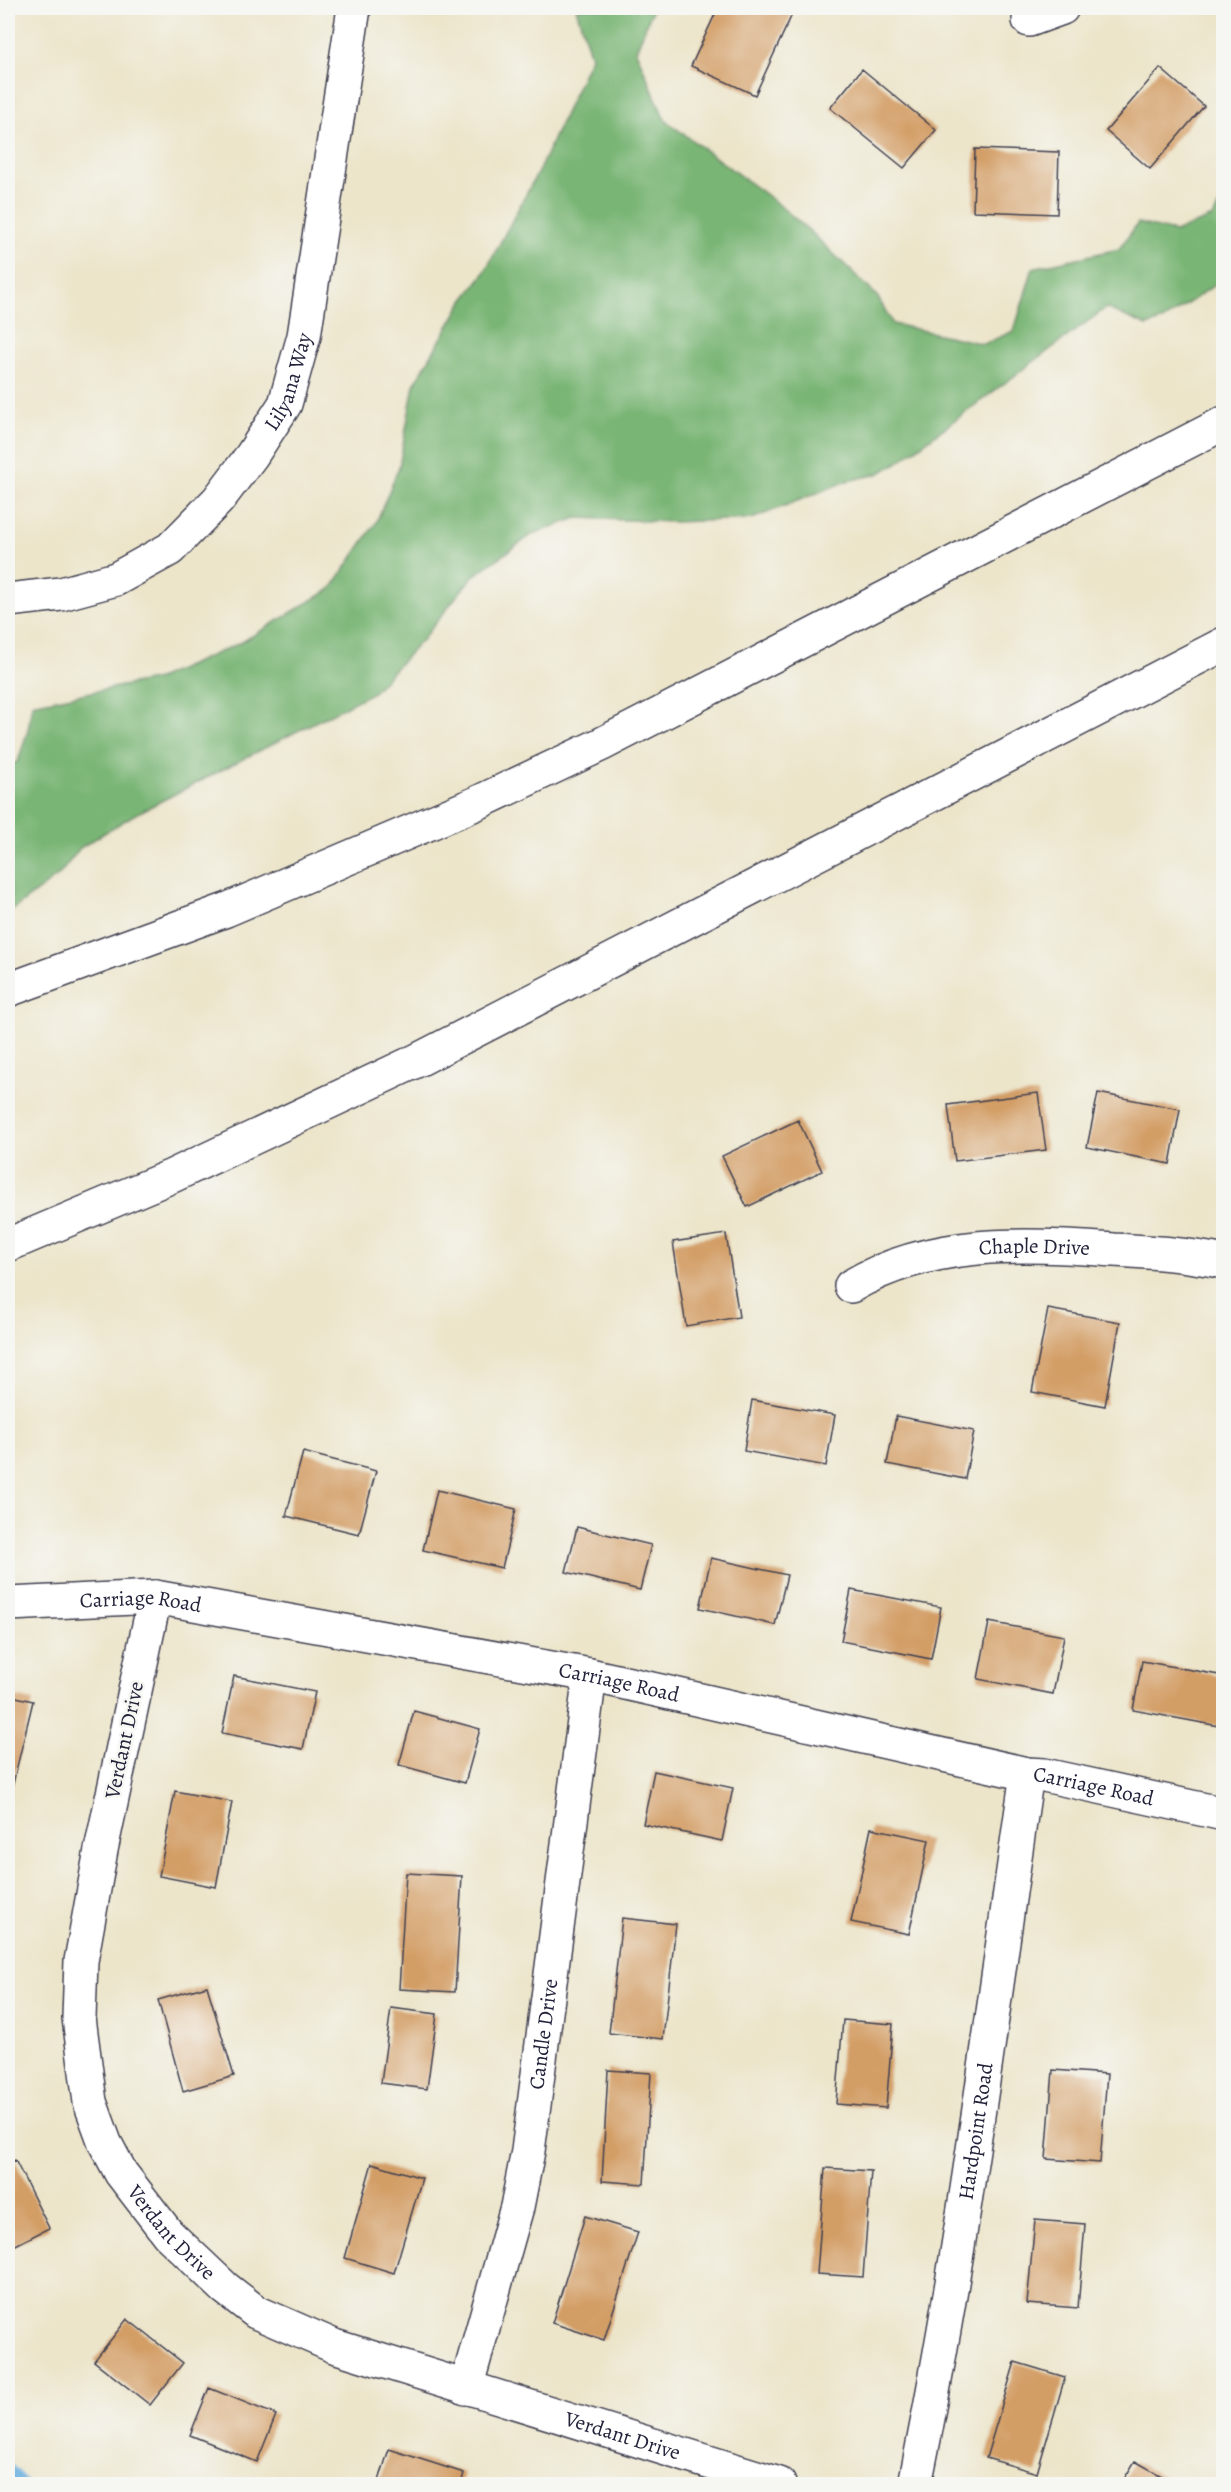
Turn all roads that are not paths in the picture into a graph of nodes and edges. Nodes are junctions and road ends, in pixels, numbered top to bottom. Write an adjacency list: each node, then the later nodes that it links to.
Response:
1 (354, 8): 5 (main road, Lilyana Way)
2 (1062, 8): 3 (main road)
3 (1029, 20)
4 (1224, 423): 7 (main road)
5 (8, 600)
6 (1224, 644): 8 (main road)
7 (8, 990)
8 (8, 1245)
9 (1224, 1262): 10 (main road, Chaple Drive)
10 (851, 1286)
11 (155, 1597): 12 (main road, Carriage Road); 13 (main road, Carriage Road); 16 (main road, Verdant Drive)
12 (9, 1604)
13 (590, 1675): 14 (main road, Carriage Road); 16 (main road, Candle Drive)
14 (1027, 1774): 15 (main road, Carriage Road); 18 (main road, Hardpoint Road)
15 (1224, 1814)
16 (466, 2388): 17 (main road, Verdant Drive)
17 (779, 2484)
18 (915, 2484)

